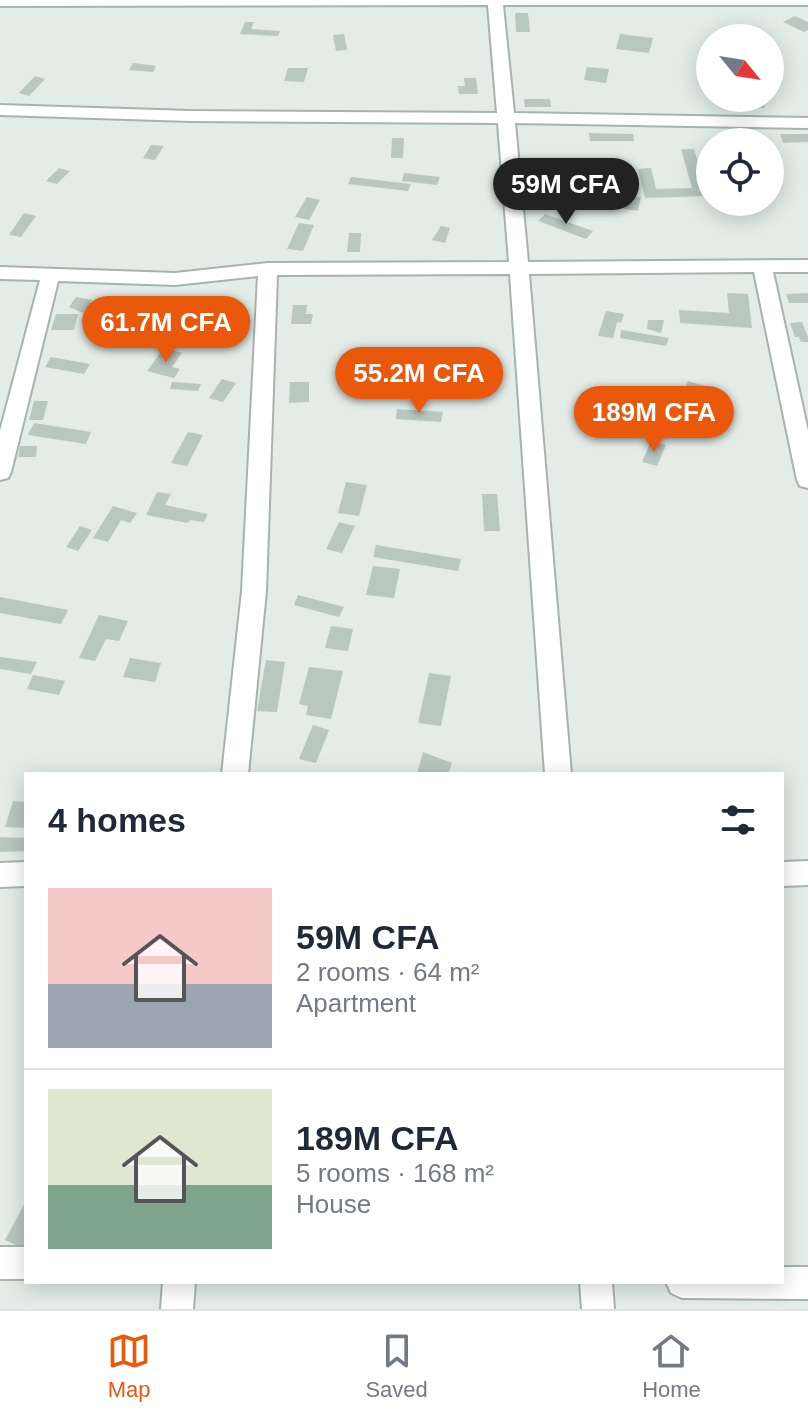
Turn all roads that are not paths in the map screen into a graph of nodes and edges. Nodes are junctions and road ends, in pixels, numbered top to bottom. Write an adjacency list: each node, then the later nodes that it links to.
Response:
1 (495, 0): 2 (street); 4 (street); 6 (street)
2 (684, 0): 3 (street)
3 (808, 0)
4 (0, 1)
5 (0, 110): 6 (street)
6 (503, 119): 7 (street); 9 (street)
7 (808, 123)
8 (808, 266): 10 (street)
9 (519, 267): 10 (street); 11 (street); 17 (street)
10 (762, 267): 15 (street)
11 (268, 269): 13 (street); 16 (street)
12 (0, 273): 13 (street)
13 (51, 273): 14 (street)
14 (0, 472)
15 (808, 480)
16 (235, 772)
17 (558, 772)
18 (808, 873): 20 (street)
19 (24, 874): 21 (street)
20 (784, 874)
21 (0, 875)
22 (0, 1263): 23 (street)
23 (24, 1263)
24 (784, 1283): 25 (street)
25 (808, 1283)
26 (179, 1284): 28 (street)
27 (596, 1284): 29 (street)
28 (177, 1309)
29 (598, 1309)

